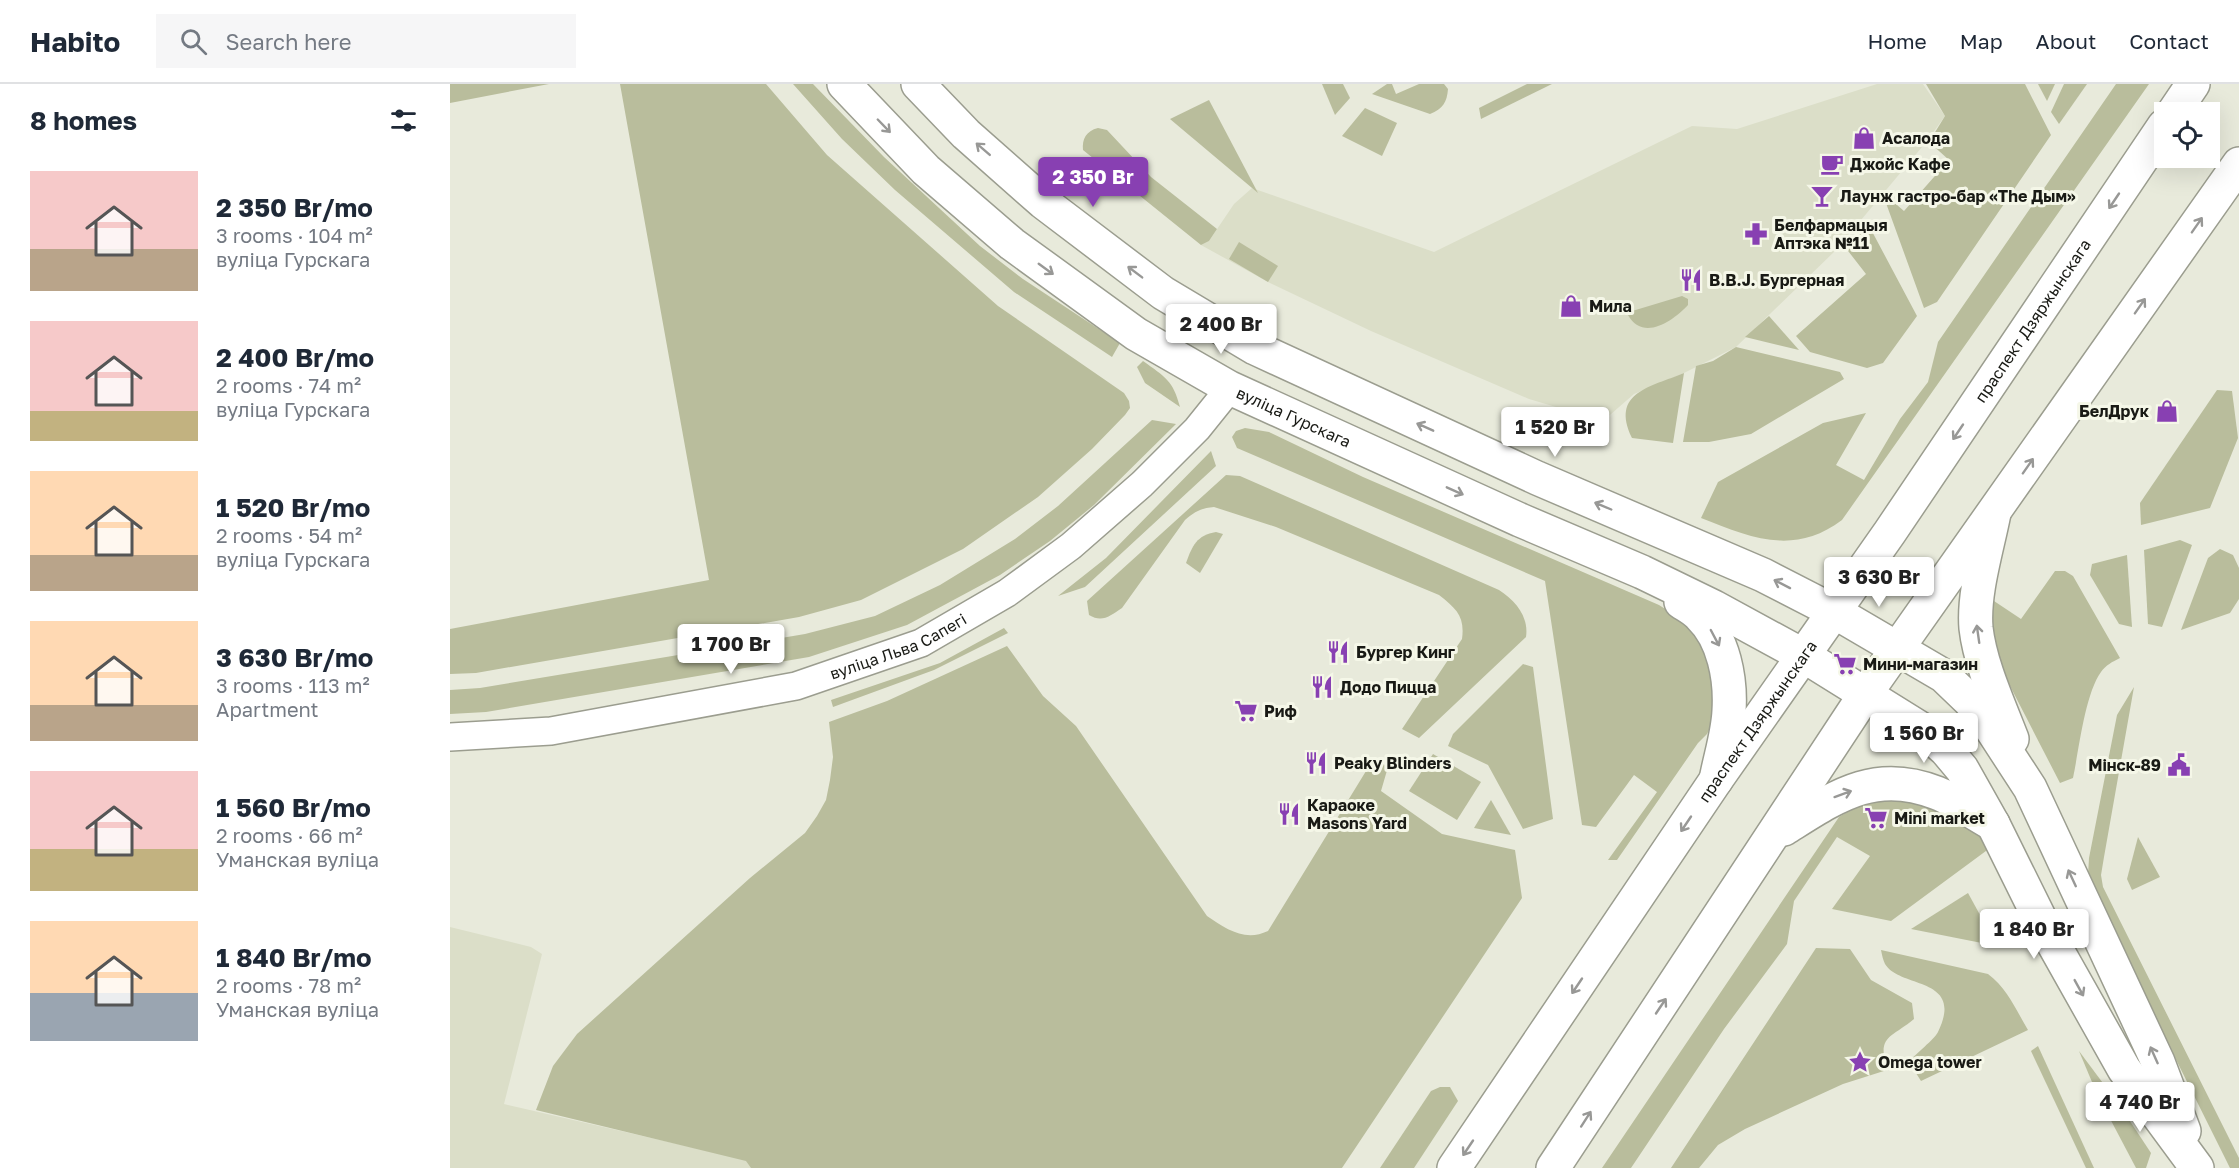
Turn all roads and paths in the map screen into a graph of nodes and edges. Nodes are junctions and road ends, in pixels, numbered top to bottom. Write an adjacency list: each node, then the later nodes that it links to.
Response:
1 (844, 84): 8 (main road, вуліца Гурскага, one-way to 8)
2 (918, 84): 7 (main road, one-way to 2)
3 (2193, 84): 4 (main road)
4 (2181, 102)
5 (2154, 141): 13 (main road, праспект Дзяржынскага, one-way to 13)
6 (2239, 164): 11 (main road, one-way to 6)
7 (1043, 202): 8 (main road); 9 (main road, one-way to 7)
8 (1012, 244): 10 (main road, вуліца Гурскага, one-way to 10)
9 (1255, 348): 10 (main road); 13 (main road, one-way to 9)
10 (1230, 388): 12 (main road, вуліца Гурскага, one-way to 12); 17 (street, вуліца Льва Сапегі)
11 (1994, 513): 14 (main road); 19 (main road, one-way to 11)
12 (1642, 572): 15 (main road, вуліца Гурскага); 18 (main road, one-way to 18)
13 (1833, 611): 14 (main road); 15 (main road, праспект Дзяржынскага)
14 (1898, 648): 16 (main road); 19 (main road)
15 (1804, 656): 16 (main road, вуліца Гурскага); 18 (main road, праспект Дзяржынскага)
16 (1866, 693): 20 (main road, вуліца Гурскага); 21 (main road)
17 (450, 737)
18 (1716, 780): 22 (main road, праспект Дзяржынскага, one-way to 22)
19 (2030, 788): 24 (main road, one-way to 19)
20 (1994, 824): 21 (main road, one-way to 20); 24 (main road, вуліца Гурскага, one-way to 24)
21 (1775, 834): 23 (main road, one-way to 21)
22 (1454, 1168)
23 (1553, 1168)
24 (2198, 1168)

